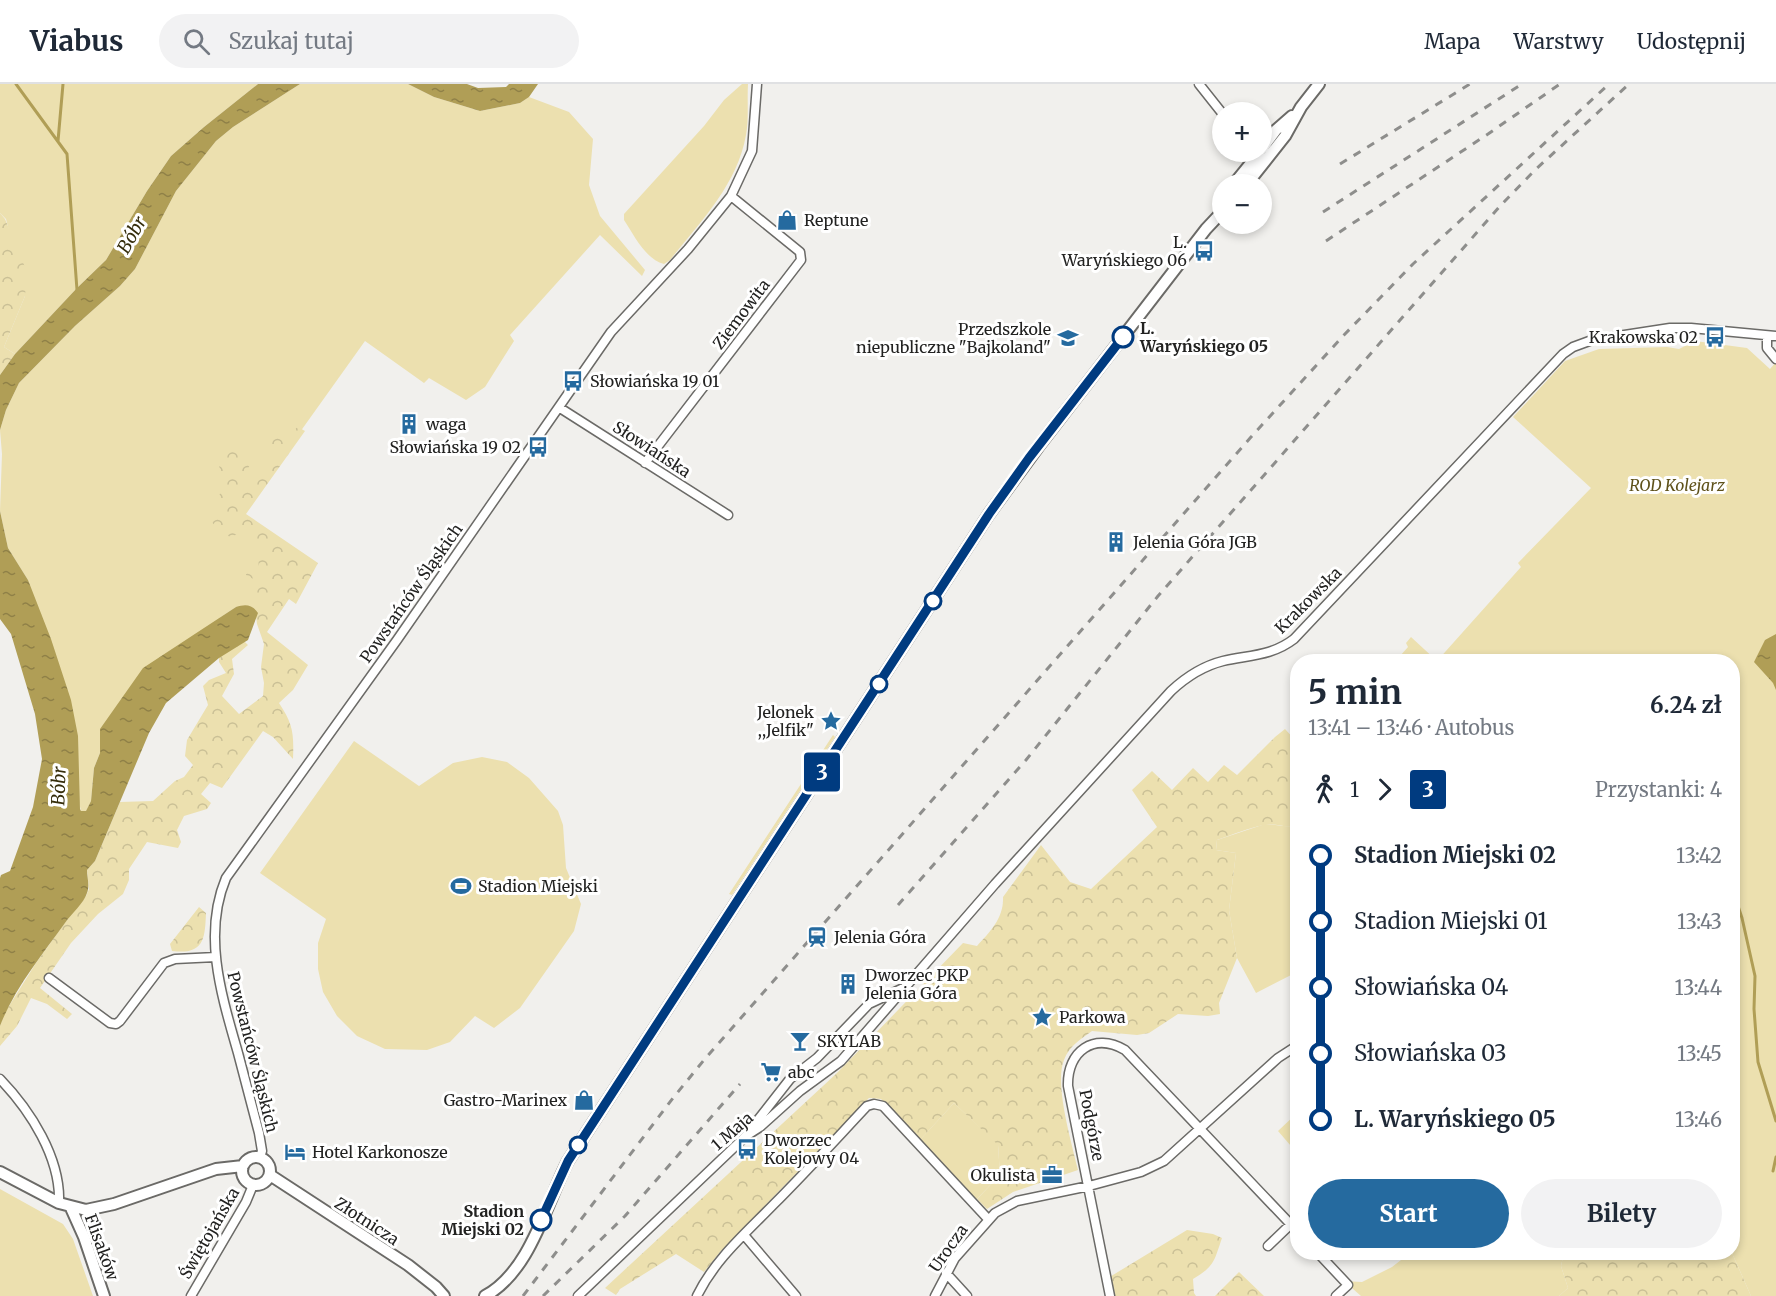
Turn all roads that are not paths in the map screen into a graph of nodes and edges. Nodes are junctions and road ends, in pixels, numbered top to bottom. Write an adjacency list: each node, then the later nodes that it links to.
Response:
1 (757, 84): 12 (street, Powstańców Śląskich)
2 (1199, 84): 4 (street)
3 (1318, 84): 5 (street)
4 (1213, 102)
5 (1301, 107): 6 (street); 9 (street)
6 (1272, 135)
7 (1251, 162): 10 (street)
8 (1261, 162): 9 (street)
9 (1260, 168): 11 (street)
10 (1242, 174)
11 (1255, 174)
12 (730, 196): 18 (street, Powstańców Śląskich); 19 (street, Ziemowita)
13 (1212, 219): 15 (street)
14 (1212, 223): 15 (street)
15 (1206, 229): 46 (street)
16 (1771, 336): 17 (street); 23 (street, Krakowska)
17 (1776, 359)
18 (560, 408): 19 (street, Słowiańska); 21 (street, Powstańców Śląskich)
19 (645, 463): 20 (street, Słowiańska)
20 (728, 515)
21 (216, 957): 22 (street); 28 (street, Powstańców Śląskich)
22 (49, 978)
23 (904, 987): 27 (street, 1 Maja); 27 (street)
24 (1290, 1050): 26 (street, Podgórze)
25 (0, 1078): 34 (street)
26 (1201, 1128): 33 (street, Podgórze); 33 (street, Podgórze); 37 (street, Podgórze)
27 (746, 1136): 47 (street, 1 Maja)
28 (260, 1157): 29 (street); 31 (street)
29 (243, 1166): 32 (street); 35 (street)
30 (0, 1172): 34 (street)
31 (270, 1175): 32 (street); 45 (street, Złotnicza)
32 (253, 1185): 44 (street, Świętojańska)
33 (1089, 1186): 36 (street, Podgórze); 52 (street, Podgórze)
34 (59, 1203): 35 (street)
35 (71, 1208): 43 (street, Flisaków)
36 (988, 1219): 39 (street); 42 (street, Urocza)
37 (1290, 1223)
38 (1290, 1225): 40 (street)
39 (744, 1235): 48 (street); 49 (street)
40 (1268, 1246)
41 (1325, 1260): 53 (street)
42 (946, 1273): 50 (street, Urocza); 51 (street)
43 (104, 1296)
44 (191, 1296)
45 (444, 1296)
46 (485, 1296)
47 (578, 1296)
48 (697, 1296)
49 (796, 1296)
50 (936, 1296)
51 (967, 1296)
52 (1110, 1296)
53 (1336, 1296)

